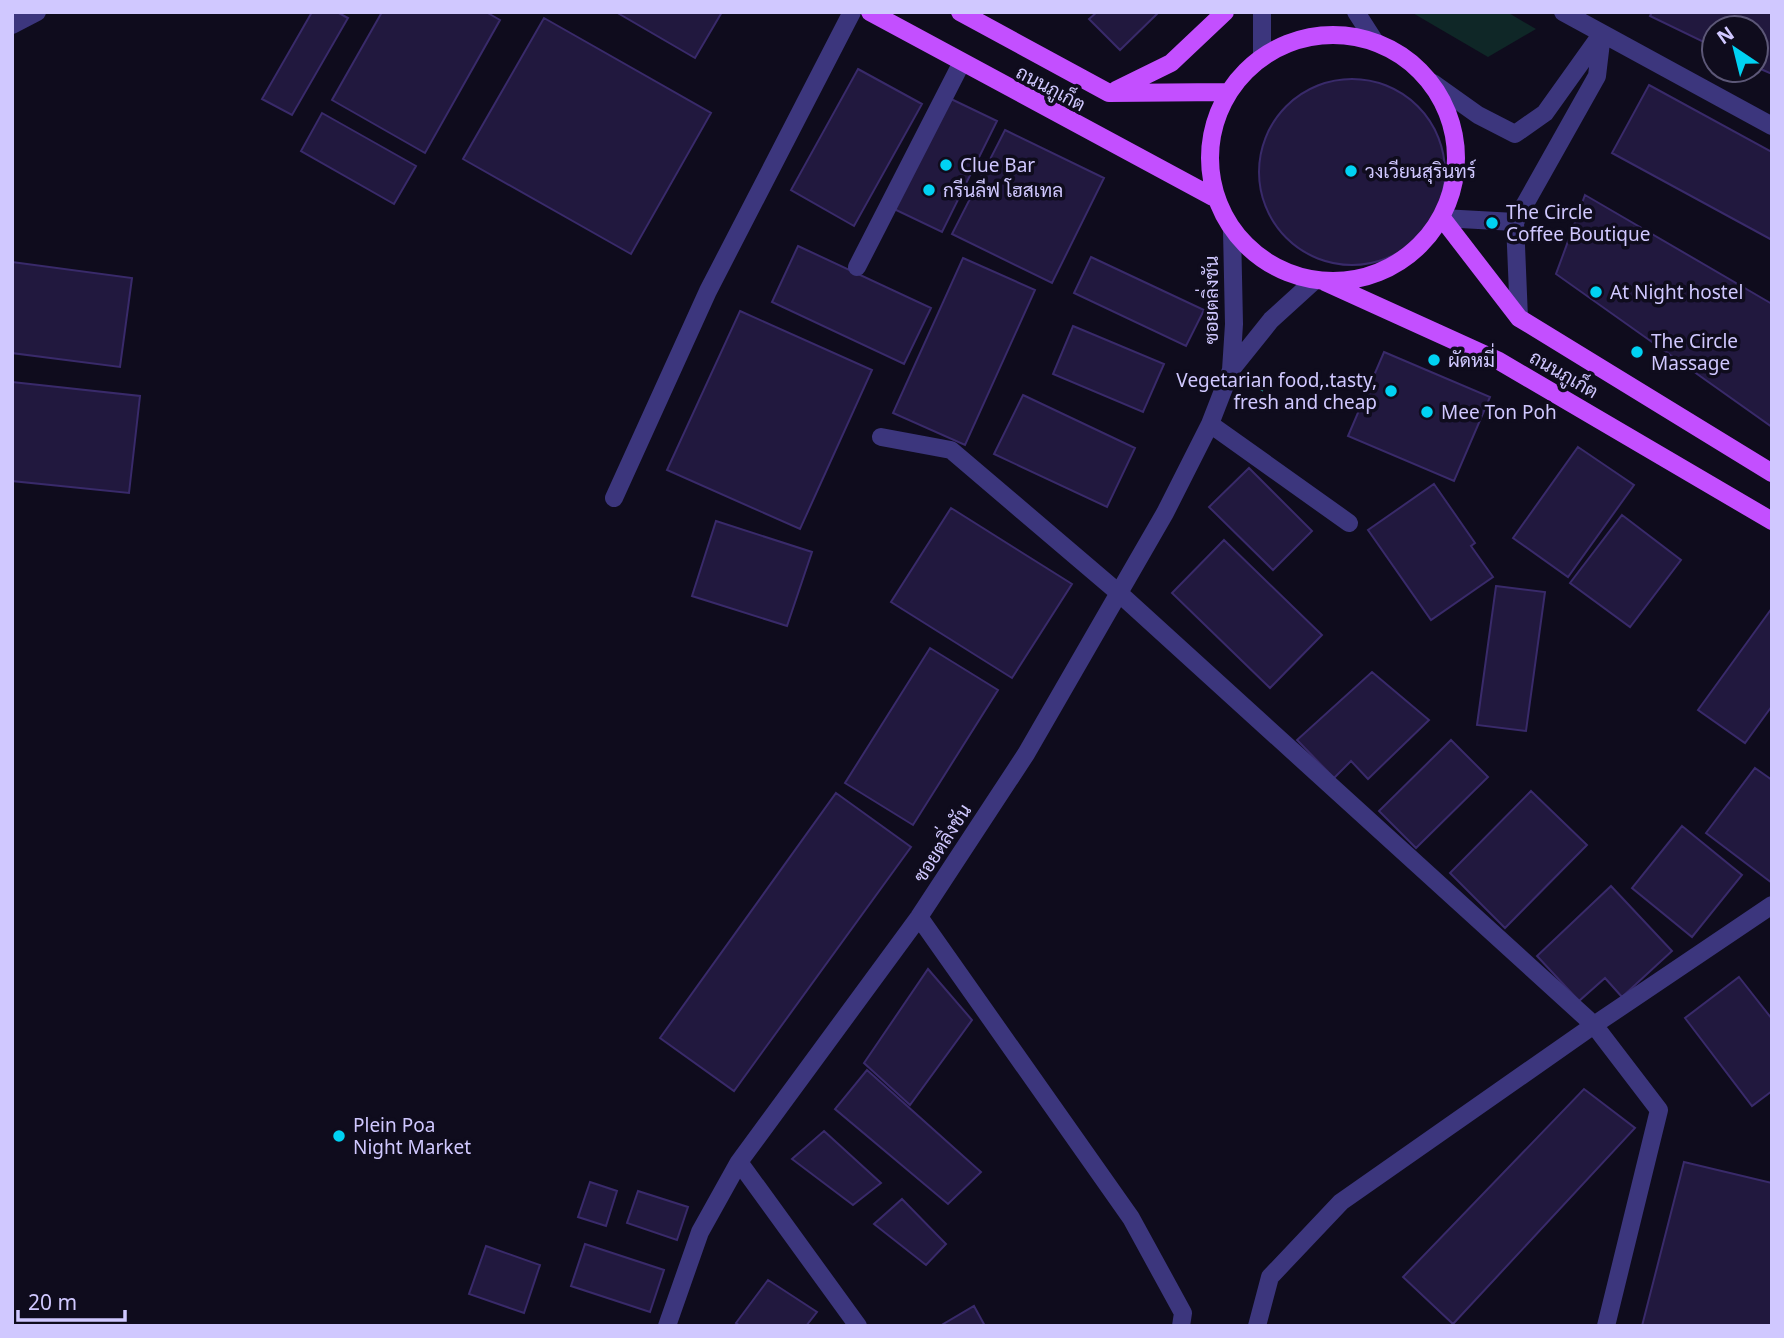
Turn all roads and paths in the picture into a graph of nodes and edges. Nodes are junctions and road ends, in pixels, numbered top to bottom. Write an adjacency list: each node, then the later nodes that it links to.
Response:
1 (37, 12): 9 (street)
2 (852, 12): 29 (street)
3 (870, 12): 13 (main road, ถนนภูเก็ต)
4 (960, 12): 16 (main road, ถนนภูเก็ต)
5 (1225, 12): 16 (main road)
6 (1262, 12): 12 (street)
7 (1356, 12): 11 (street)
8 (1563, 12): 10 (street)
9 (12, 25)
10 (1602, 34): 14 (street); 17 (street); 20 (street)
11 (1374, 40): 12 (main road); 14 (main road)
12 (1262, 55): 15 (main road)
13 (961, 64): 18 (main road, ถนนภูเก็ต); 22 (street)
14 (1433, 83): 19 (main road)
15 (1227, 92): 16 (main road, ถนนภูเก็ต); 18 (main road)
16 (1109, 93)
17 (1772, 126)
18 (1213, 197): 21 (main road)
19 (1442, 218): 20 (street); 23 (main road); 24 (main road, ถนนภูเก็ต)
20 (1515, 222): 24 (street)
21 (1232, 230): 23 (main road); 25 (street, ซอยตลิ่งชัน)
22 (857, 267)
23 (1320, 281): 25 (street, ซอยตลิ่งชัน); 30 (main road, ถนนภูเก็ต)
24 (1519, 318): 28 (main road, ถนนภูเก็ต)
25 (1231, 370): 26 (street, ซอยตลิ่งชัน)
26 (1210, 424): 31 (street); 32 (street, ซอยตลิ่งชัน)
27 (881, 437): 32 (street)
28 (1772, 473)
29 (614, 498)
30 (1772, 521)
31 (1349, 523)
32 (1120, 594): 34 (street, ซอยตลิ่งชัน); 35 (street)
33 (1772, 905): 35 (street)
34 (919, 917): 36 (street, ซอยตลิ่งชัน); 39 (street)
35 (1594, 1024): 40 (street); 41 (street)
36 (738, 1162): 37 (street, ซอยตลิ่งชัน); 38 (street)
37 (667, 1326)
38 (858, 1326)
39 (1181, 1326)
40 (1257, 1326)
41 (1606, 1326)

